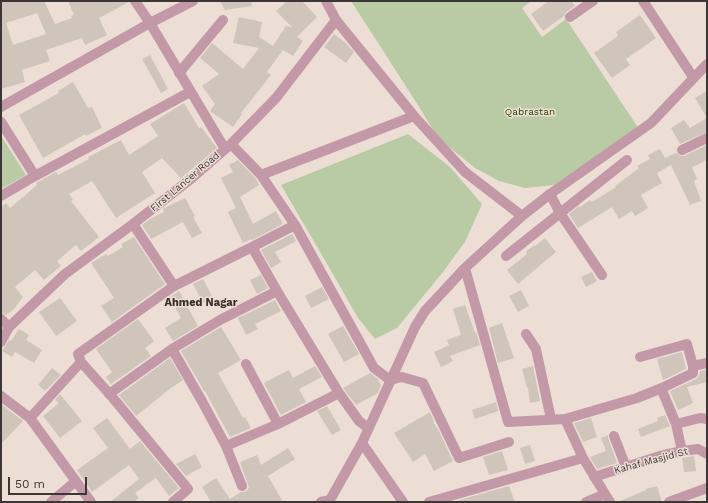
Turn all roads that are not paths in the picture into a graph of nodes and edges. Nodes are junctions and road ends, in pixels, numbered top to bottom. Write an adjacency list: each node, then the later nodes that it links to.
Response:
1 (135, 1): 9 (street)
2 (193, 1): 9 (street)
3 (326, 1): 8 (street)
4 (593, 1): 6 (street)
5 (643, 1): 12 (street)
6 (570, 17)
7 (223, 20): 11 (street)
8 (336, 20): 15 (street); 18 (street, First Lancer Road)
9 (150, 23): 11 (street); 14 (street)
10 (707, 65): 12 (street)
11 (179, 73): 13 (street)
12 (693, 77): 23 (street)
13 (190, 92): 18 (street); 22 (street)
14 (1, 107)
15 (414, 116): 21 (street); 26 (street)
16 (1, 122): 22 (street)
17 (707, 138): 19 (street)
18 (228, 146): 21 (street); 27 (street, First Lancer Road)
19 (682, 150)
20 (627, 160): 25 (street)
21 (261, 175): 28 (street)
22 (35, 176): 24 (street)
23 (550, 194): 25 (street); 26 (street)
24 (1, 196)
25 (560, 213): 30 (street); 32 (street)
26 (522, 216): 31 (street)
27 (133, 224): 33 (street); 36 (street, First Lancer Road)
28 (295, 225): 29 (street); 45 (street)
29 (252, 247): 33 (street); 34 (street)
30 (506, 256)
31 (465, 268): 45 (street); 51 (street)
32 (602, 276)
33 (174, 286): 41 (street)
34 (277, 291): 39 (street); 47 (street)
35 (1, 318): 36 (street)
36 (9, 327): 38 (street, First Lancer Road)
37 (526, 334): 51 (street)
38 (1, 342)
39 (172, 349): 48 (street); 60 (street)
40 (640, 357): 44 (street)
41 (81, 362): 48 (street); 50 (street)
42 (707, 363): 44 (street)
43 (246, 364): 54 (street)
44 (693, 366): 46 (street)
45 (390, 380): 56 (street); 58 (street)
46 (661, 388): 52 (street); 55 (street)
47 (339, 393): 54 (street); 56 (street)
48 (109, 394): 73 (street)
49 (1, 396): 50 (street)
50 (30, 418): 66 (street)
51 (551, 419): 52 (street)
52 (565, 419): 63 (street)
53 (707, 419): 55 (street)
54 (278, 424): 60 (street)
55 (676, 424): 62 (street)
56 (368, 428): 59 (street)
57 (614, 436): 64 (street)
58 (509, 442)
59 (362, 443): 70 (street); 74 (street)
60 (226, 446): 67 (street)
61 (704, 450): 62 (street, Kahaf Masjid St)
62 (682, 451): 64 (street, Kahaf Masjid St)
63 (583, 458): 65 (street); 75 (street)
64 (626, 467): 65 (street, Kahaf Masjid St)
65 (594, 477): 69 (street)
66 (76, 481): 71 (street); 72 (street)
67 (242, 486)
68 (707, 488): 77 (street)
69 (607, 498): 76 (street)
70 (327, 501)
71 (51, 502)
72 (91, 502)
73 (173, 502)
74 (402, 502)
75 (429, 502)
76 (586, 502)
77 (669, 502)

